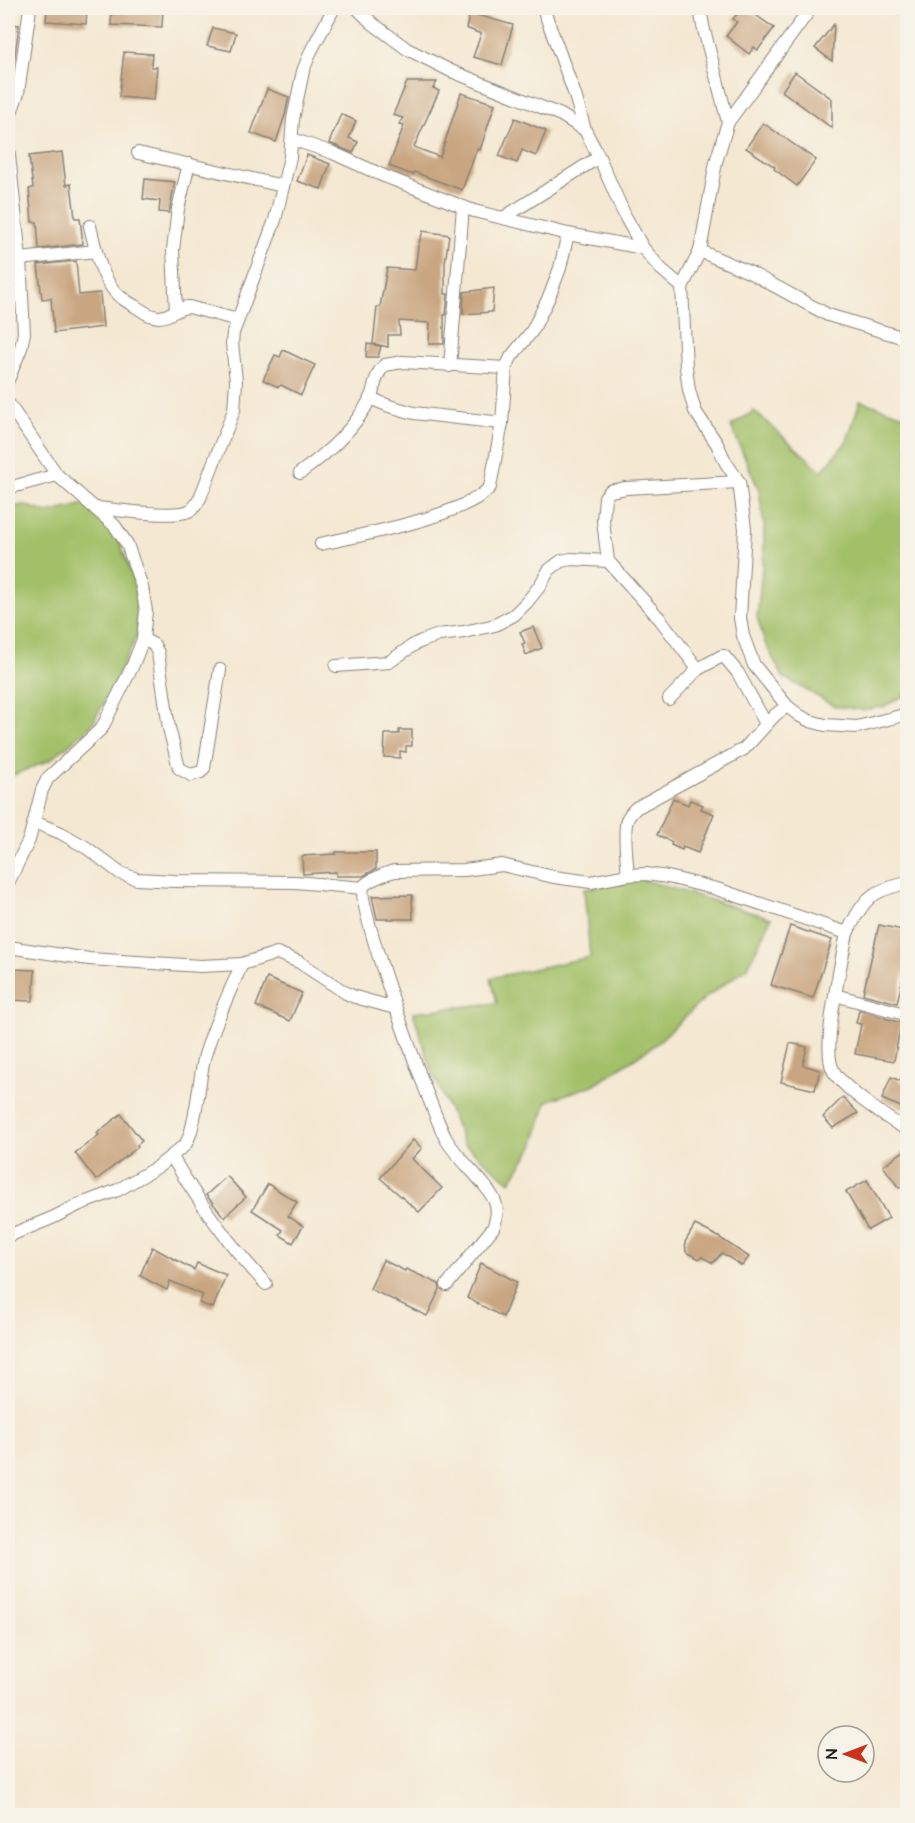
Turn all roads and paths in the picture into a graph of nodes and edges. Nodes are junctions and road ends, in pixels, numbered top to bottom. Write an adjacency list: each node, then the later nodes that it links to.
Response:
1 (30, 8): 7 (street)
2 (334, 8): 10 (street)
3 (357, 8): 9 (street)
4 (543, 8): 9 (street)
5 (700, 8): 8 (street)
6 (811, 8): 8 (street)
7 (8, 121)
8 (728, 122): 22 (street)
9 (585, 130): 13 (street)
10 (292, 139): 15 (street); 16 (street)
11 (8, 146): 23 (street)
12 (138, 153): 14 (street)
13 (599, 157): 17 (street); 20 (street)
14 (189, 164): 15 (street); 25 (street)
15 (283, 186): 26 (street)
16 (463, 207): 17 (street); 28 (street)
17 (503, 218): 19 (street)
18 (90, 226): 21 (street)
19 (568, 234): 20 (street); 29 (street)
20 (643, 248): 24 (street)
21 (96, 251): 23 (street); 25 (street)
22 (700, 251): 24 (street); 27 (street)
23 (20, 259): 30 (street)
24 (682, 286): 36 (street)
25 (176, 311): 26 (street)
26 (238, 320): 38 (street)
27 (908, 339)
28 (450, 366): 29 (street); 31 (street)
29 (506, 368): 33 (street)
30 (8, 380)
31 (370, 398): 33 (street); 34 (street)
32 (8, 403): 35 (street)
33 (502, 423): 39 (street)
34 (300, 473)
35 (57, 475): 37 (street); 38 (street)
36 (739, 482): 40 (street); 46 (street)
37 (8, 488)
38 (95, 508): 41 (street)
39 (321, 544)
40 (608, 561): 42 (street); 43 (street)
41 (143, 639): 44 (street); 49 (street)
42 (336, 666)
43 (698, 669): 45 (street); 48 (street)
44 (220, 670)
45 (669, 699)
46 (787, 706): 47 (street); 48 (street)
47 (908, 714)
48 (766, 724): 50 (street)
49 (34, 822): 51 (street); 53 (street)
50 (628, 875): 53 (street); 54 (street)
51 (8, 883)
52 (908, 883): 54 (street)
53 (363, 888): 58 (street)
54 (847, 933): 57 (street)
55 (8, 947): 56 (street)
56 (242, 964): 58 (street); 61 (street)
57 (835, 995): 59 (street); 60 (street)
58 (396, 1008): 64 (street)
59 (908, 1015)
60 (908, 1130)
61 (172, 1157): 62 (street); 63 (street)
62 (8, 1236)
63 (266, 1284)
64 (447, 1285)

